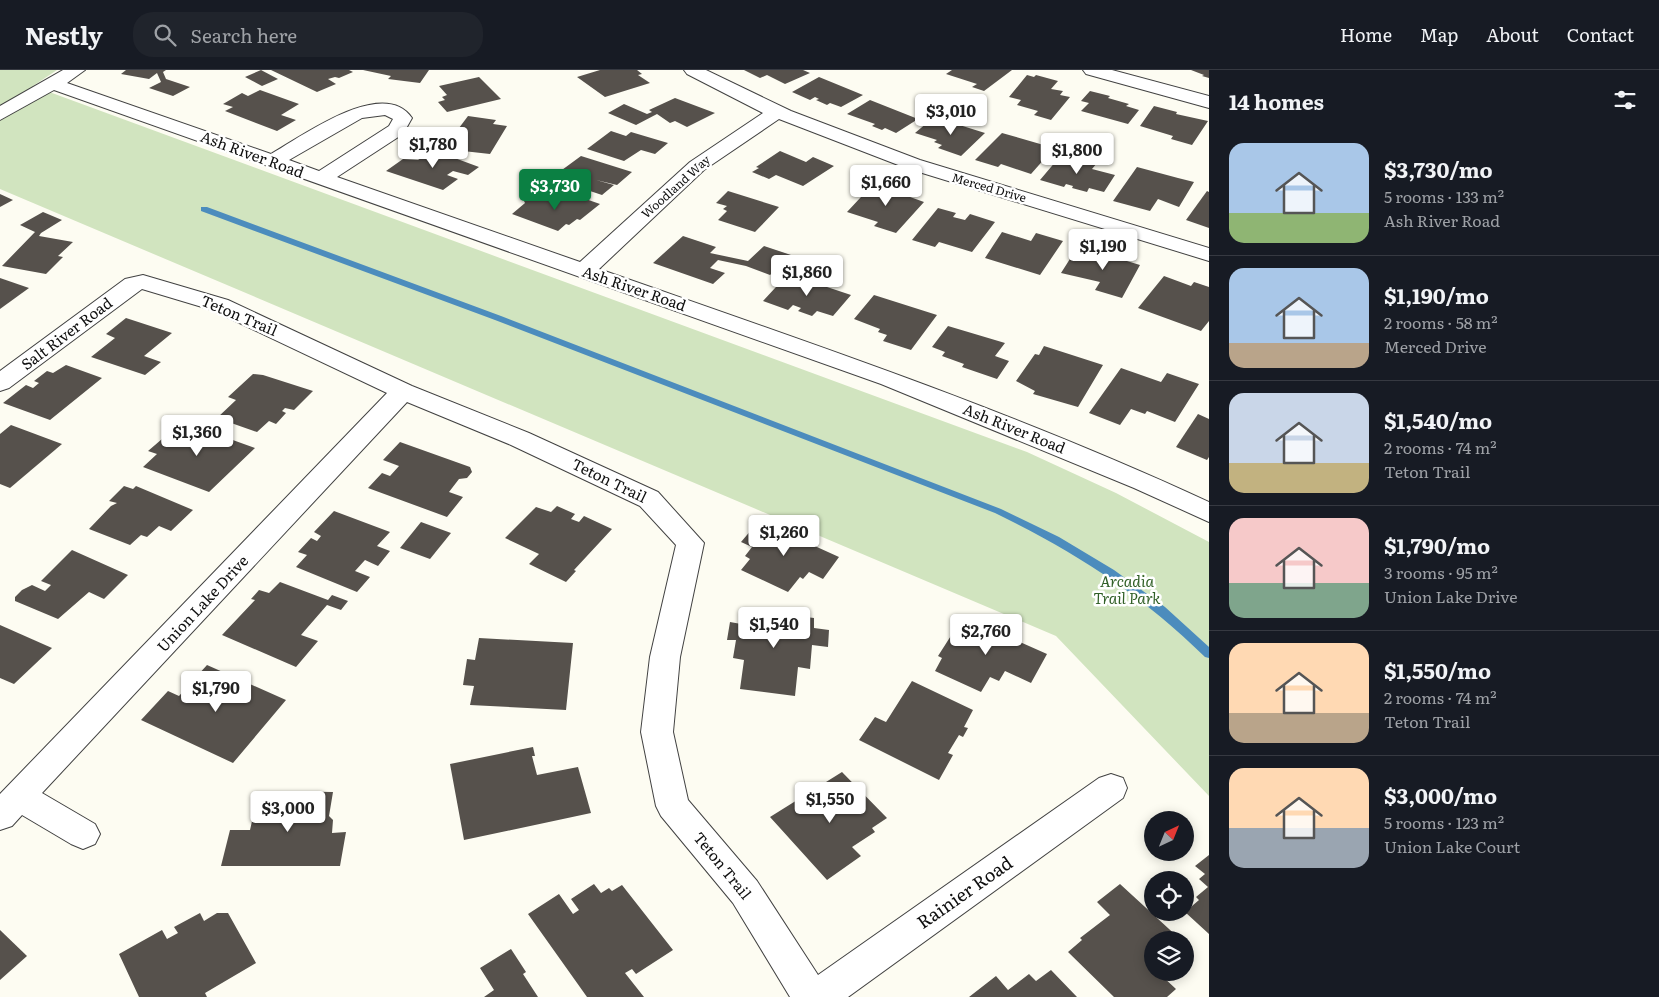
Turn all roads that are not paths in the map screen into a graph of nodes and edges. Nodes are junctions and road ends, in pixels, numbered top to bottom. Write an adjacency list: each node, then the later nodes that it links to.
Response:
1 (76, 70): 4 (street)
2 (693, 70): 6 (street, Merced Drive)
3 (1092, 70): 5 (street)
4 (53, 84): 7 (street); 8 (street, Ash River Road)
5 (1209, 102)
6 (777, 112): 10 (street, Merced Drive); 11 (street, Woodland Way)
7 (0, 114)
8 (272, 162): 9 (street, Ash River Road); 9 (street)
9 (320, 179): 11 (street, Ash River Road)
10 (1209, 255)
11 (584, 271): 15 (street, Ash River Road)
12 (133, 284): 13 (street, Salt River Road); 14 (street, Teton Trail)
13 (0, 383)
14 (403, 391): 17 (street, Union Lake Drive); 19 (street, Teton Trail)
15 (1209, 513)
16 (1111, 788): 20 (street, Rainier Road)
17 (10, 807): 18 (street)
18 (83, 834)
19 (811, 997)
20 (818, 997)

